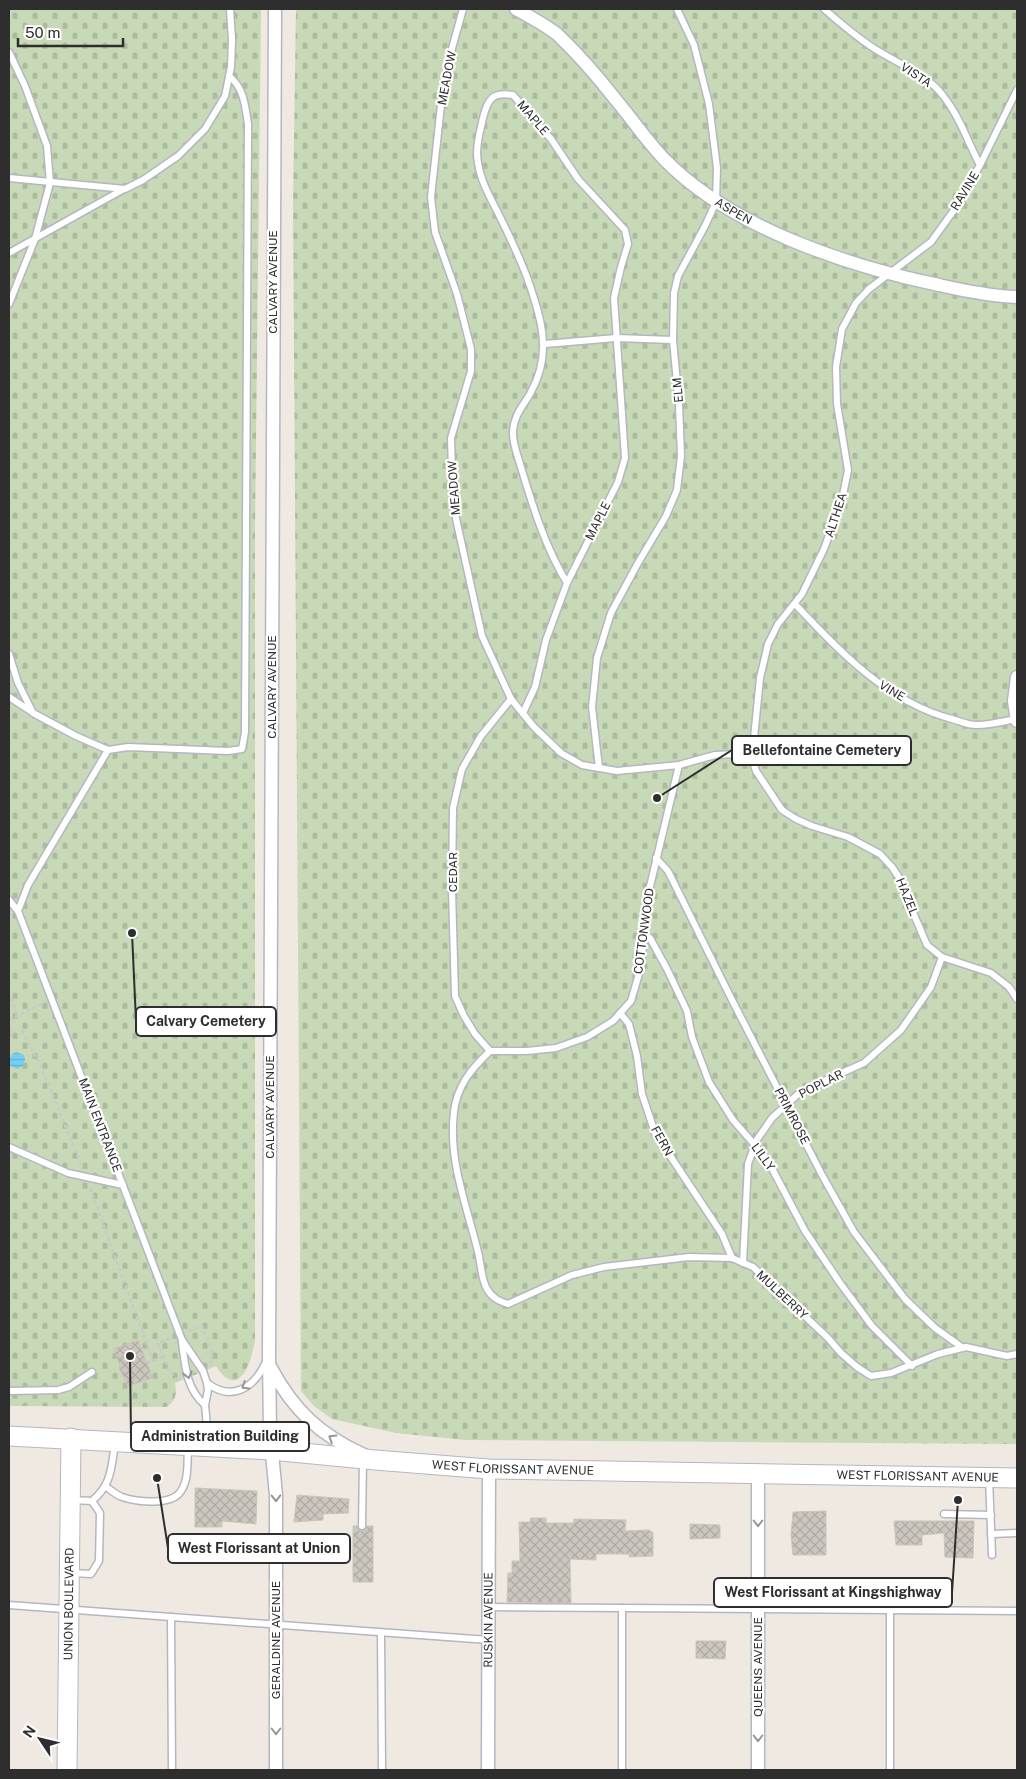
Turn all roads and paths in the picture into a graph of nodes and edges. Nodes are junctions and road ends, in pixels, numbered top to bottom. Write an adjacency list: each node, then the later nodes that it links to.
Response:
1 (230, 9): 8 (lane)
2 (275, 9): 62 (street, CALVARY AVENUE)
3 (463, 9): 28 (lane, MEADOW)
4 (516, 9): 14 (street, ASPEN)
5 (677, 9): 14 (lane, ELM)
6 (824, 9): 10 (lane, VISTA)
7 (9, 52): 12 (lane)
8 (229, 76): 13 (lane); 32 (lane)
9 (1017, 90): 10 (lane, RAVINE)
10 (980, 165): 17 (lane, RAVINE)
11 (9, 178): 12 (lane)
12 (50, 183): 13 (lane); 15 (lane)
13 (126, 189): 15 (lane)
14 (716, 202): 17 (street, ASPEN); 21 (lane, ELM)
15 (35, 239): 16 (lane); 19 (lane)
16 (9, 253)
17 (889, 274): 18 (street, ASPEN); 24 (lane, ALTHEA)
18 (1017, 297)
19 (9, 304)
20 (616, 338): 21 (lane); 22 (lane); 22 (lane, MAPLE); 23 (lane, MAPLE)
21 (673, 340): 35 (lane, ELM)
22 (544, 344): 23 (lane, MAPLE)
23 (567, 583): 30 (lane, MAPLE)
24 (795, 604): 31 (lane, VINE); 33 (lane, ALTHEA)
25 (9, 654): 29 (lane)
26 (1017, 677): 31 (street)
27 (9, 697): 29 (lane)
28 (511, 698): 30 (lane, MEADOW); 50 (lane, CEDAR)
29 (33, 713): 32 (lane)
30 (523, 713): 35 (lane, MEADOW)
31 (1017, 720)
32 (108, 750): 38 (lane)
33 (752, 758): 34 (lane, MEADOW); 40 (lane, HAZEL)
34 (679, 765): 35 (lane, MEADOW); 36 (lane, COTTONWOOD)
35 (599, 768)
36 (656, 858): 39 (lane, COTTONWOOD); 51 (lane, PRIMROSE)
37 (9, 900): 38 (lane, MAIN ENTRANCE)
38 (18, 911): 43 (lane, MAIN ENTRANCE)
39 (644, 934): 44 (lane, COTTONWOOD); 52 (lane, LILLY)
40 (942, 957): 42 (lane, HAZEL); 51 (lane, POPLAR)
41 (9, 992): 45 (path)
42 (1017, 999)
43 (52, 1000): 45 (path); 55 (lane, MAIN ENTRANCE)
44 (620, 1013): 50 (lane, COTTONWOOD); 56 (lane, FERN)
45 (17, 1015): 46 (path)
46 (9, 1020)
47 (9, 1028): 49 (path)
48 (22, 1030): 54 (path)
49 (9, 1036)
50 (490, 1051): 56 (lane, MULBERRY)
51 (787, 1104): 52 (lane, POPLAR); 59 (lane, PRIMROSE)
52 (755, 1145): 57 (lane, POPLAR); 65 (lane, LILLY)
53 (9, 1147): 54 (lane)
54 (86, 1178): 55 (lane); 63 (path)
55 (123, 1185): 58 (lane, MAIN ENTRANCE)
56 (732, 1258): 57 (lane, MULBERRY)
57 (743, 1263): 65 (lane, MULBERRY)
58 (182, 1340): 67 (lane, MAIN ENTRANCE); 69 (lane, MAIN ENTRANCE, one-way to 69)
59 (963, 1348): 60 (lane, MULBERRY); 65 (lane, MULBERRY)
60 (1017, 1354)
61 (163, 1357): 63 (path)
62 (270, 1360): 67 (lane, one-way to 67); 74 (street, CALVARY AVENUE); 75 (street, CALVARY AVENUE, one-way to 62)
63 (153, 1361): 64 (path)
64 (147, 1363)
65 (912, 1366)
66 (92, 1372): 68 (lane)
67 (207, 1383): 69 (lane)
68 (9, 1391)
69 (205, 1405): 73 (lane)
70 (9, 1436): 71 (main road, WEST FLORISSANT AVENUE)
71 (71, 1438): 72 (main road, WEST FLORISSANT AVENUE); 81 (main road, UNION BOULEVARD)
72 (116, 1441): 73 (main road, WEST FLORISSANT AVENUE); 80 (lane)
73 (198, 1445): 74 (main road, WEST FLORISSANT AVENUE); 80 (lane)
74 (272, 1450): 75 (main road, WEST FLORISSANT AVENUE); 98 (street, GERALDINE AVENUE, one-way to 98)
75 (369, 1460): 76 (main road, WEST FLORISSANT AVENUE); 85 (lane)
76 (489, 1468): 77 (main road, WEST FLORISSANT AVENUE); 91 (street, RUSKIN AVENUE)
77 (758, 1474): 78 (main road, WEST FLORISSANT AVENUE); 94 (street, QUEENS AVENUE, one-way to 94)
78 (989, 1478): 79 (main road, WEST FLORISSANT AVENUE); 84 (lane)
79 (1017, 1478)
80 (106, 1486): 82 (lane)
81 (69, 1500): 82 (lane); 89 (main road, UNION BOULEVARD)
82 (92, 1501): 89 (lane)
83 (944, 1514): 84 (lane)
84 (991, 1515): 87 (lane)
85 (362, 1526)
86 (1017, 1533): 87 (lane)
87 (991, 1534): 88 (lane)
88 (992, 1555)
89 (68, 1573): 93 (main road, UNION BOULEVARD)
90 (9, 1605): 93 (lane)
91 (489, 1607): 92 (lane); 100 (street, RUSKIN AVENUE)
92 (622, 1608): 94 (lane); 106 (lane)
93 (68, 1609): 97 (lane); 101 (main road, UNION BOULEVARD)
94 (758, 1609): 95 (lane); 107 (street, QUEENS AVENUE, one-way to 107)
95 (890, 1610): 96 (lane); 108 (lane)
96 (1017, 1611)
97 (171, 1617): 98 (lane); 102 (lane)
98 (276, 1624): 99 (lane); 103 (street, GERALDINE AVENUE, one-way to 103)
99 (381, 1633): 100 (lane); 104 (lane)
100 (489, 1640): 105 (street, RUSKIN AVENUE)
101 (67, 1770)
102 (172, 1770)
103 (276, 1770)
104 (382, 1770)
105 (488, 1770)
106 (622, 1770)
107 (758, 1770)
108 (890, 1770)

